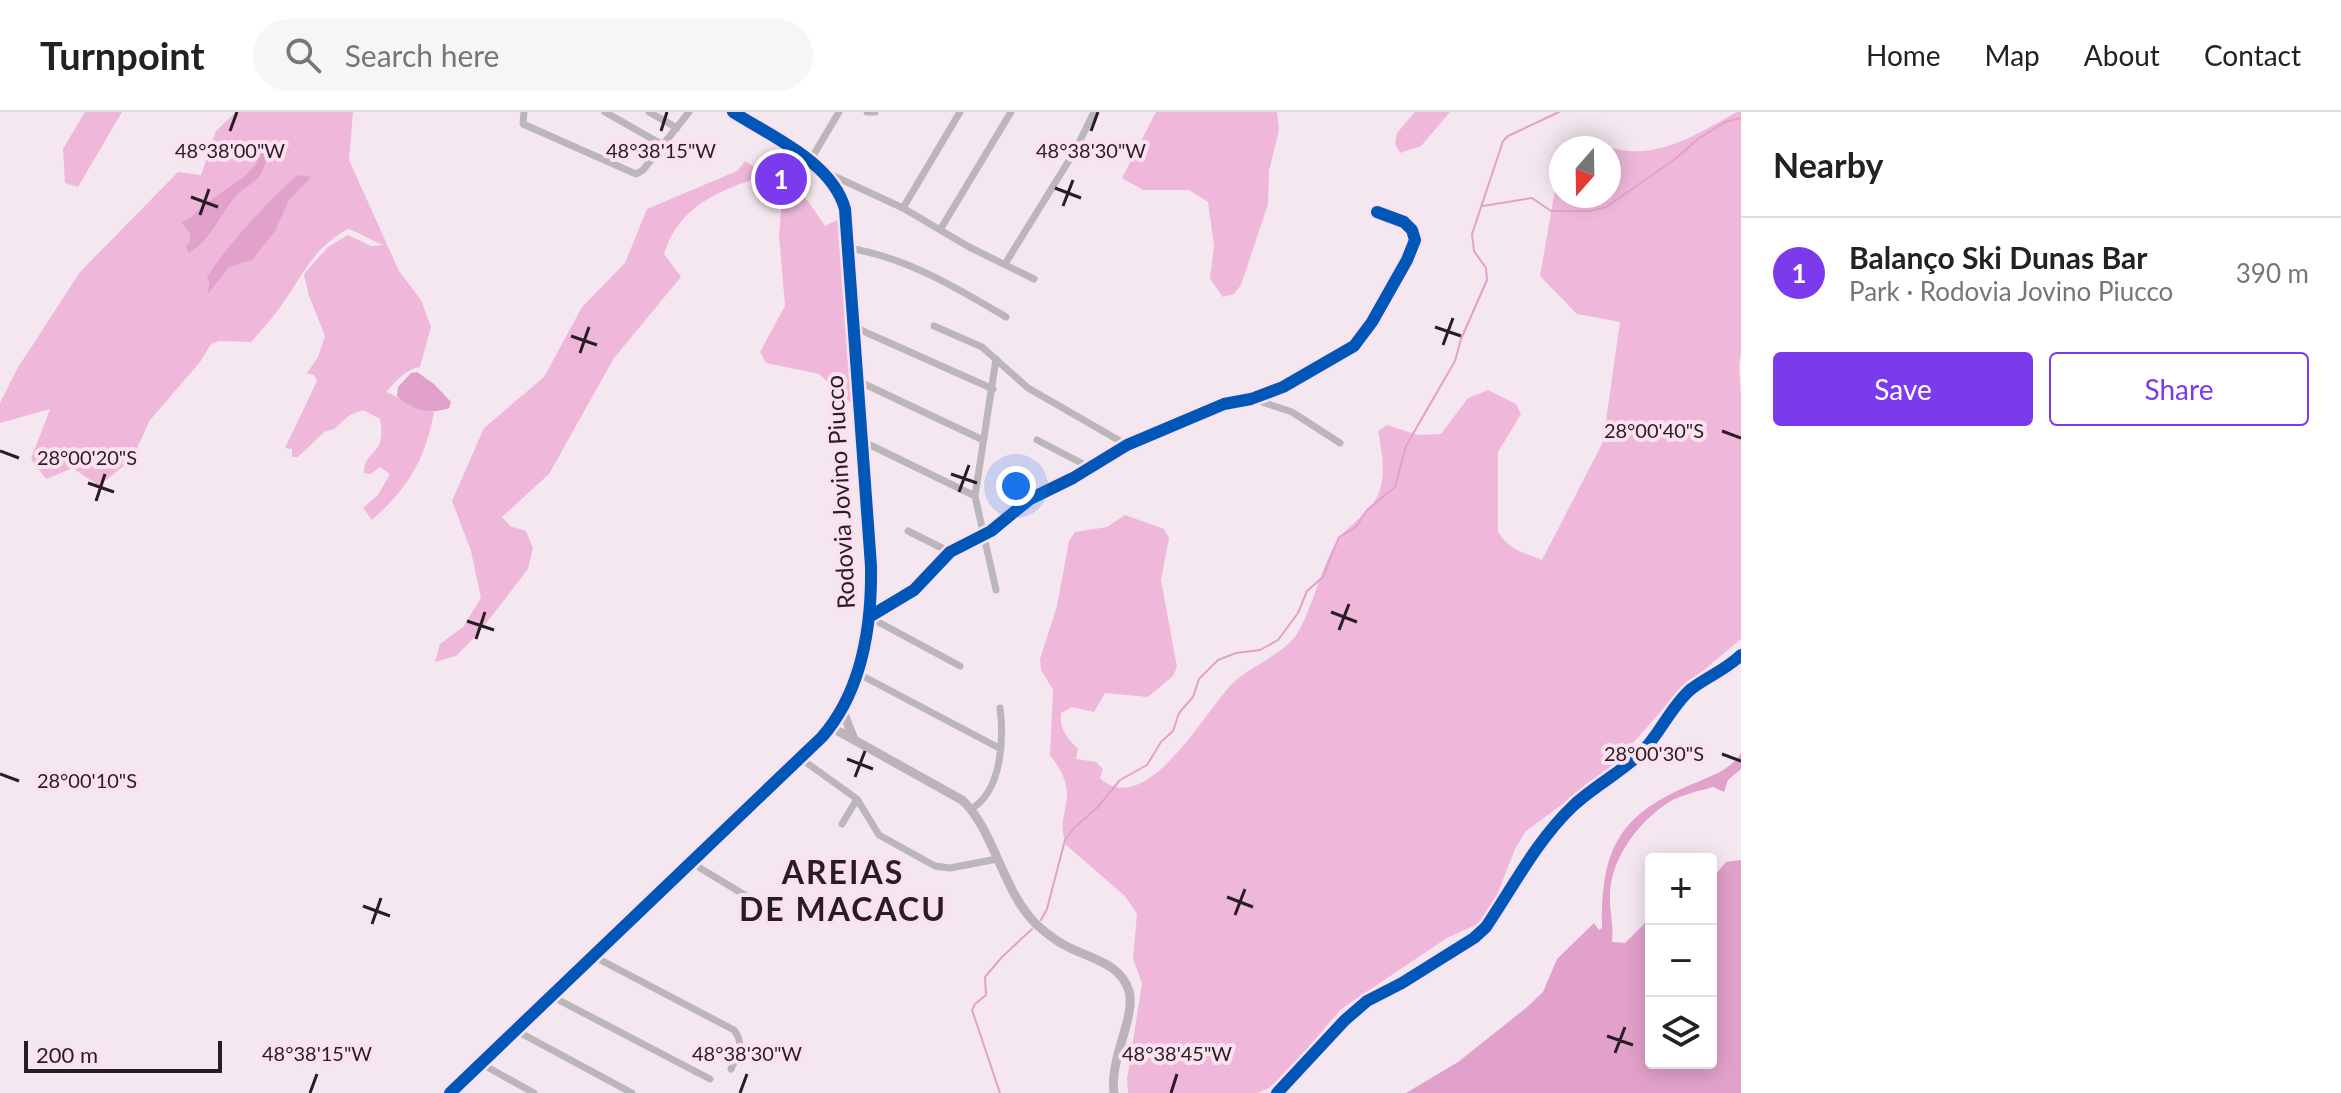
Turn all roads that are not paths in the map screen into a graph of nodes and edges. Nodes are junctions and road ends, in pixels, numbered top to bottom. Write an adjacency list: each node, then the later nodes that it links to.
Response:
1 (524, 112): 13 (street)
2 (605, 112): 13 (street)
3 (649, 112): 12 (street)
4 (689, 112): 12 (street)
5 (733, 112): 14 (main road, Rodovia Jovino Piucco)
6 (839, 112): 14 (street)
7 (867, 112): 8 (street)
8 (875, 112)
9 (960, 112): 18 (street)
10 (1011, 112): 20 (street)
11 (1094, 112): 22 (street)
12 (677, 128): 13 (street)
13 (663, 145)
14 (810, 161): 15 (main road, Rodovia Jovino Piucco)
15 (825, 172): 16 (street); 17 (main road, Rodovia Jovino Piucco)
16 (852, 184): 17 (street); 18 (street)
17 (843, 201): 21 (main road, Rodovia Jovino Piucco)
18 (903, 208): 20 (street)
19 (1377, 212): 30 (street)
20 (940, 230): 22 (street)
21 (848, 248): 24 (street); 26 (main road, Rodovia Jovino Piucco)
22 (1005, 264): 23 (street)
23 (1034, 279)
24 (1006, 317)
25 (934, 326): 27 (street)
26 (854, 327): 28 (main road, Rodovia Jovino Piucco); 29 (street)
27 (996, 359): 29 (street); 35 (street)
28 (858, 381): 31 (street); 33 (main road, Rodovia Jovino Piucco)
29 (993, 389): 31 (street)
30 (1251, 399): 34 (street); 35 (street)
31 (983, 440): 37 (street)
32 (1037, 440): 36 (street)
33 (862, 441): 37 (street); 42 (main road, Rodovia Jovino Piucco)
34 (1340, 443)
35 (1127, 445): 36 (street)
36 (1091, 468): 39 (street)
37 (975, 496): 39 (street)
38 (908, 531): 40 (street)
39 (984, 534): 40 (street); 41 (street)
40 (950, 552): 42 (street)
41 (996, 590)
42 (869, 617): 44 (street); 45 (main road, Rodovia Jovino Piucco)
43 (1741, 655): 68 (main road)
44 (960, 666)
45 (857, 673): 47 (main road, Rodovia Jovino Piucco); 50 (street)
46 (1000, 708): 50 (street)
47 (842, 709): 48 (main road, Rodovia Jovino Piucco); 49 (main road)
48 (831, 727): 49 (main road); 51 (main road, Rodovia Jovino Piucco)
49 (854, 740): 53 (main road)
50 (1001, 749): 53 (street)
51 (800, 758): 52 (street); 56 (main road, Rodovia Jovino Piucco)
52 (857, 799): 54 (street); 55 (street)
53 (971, 809): 55 (main road)
54 (842, 824)
55 (997, 859): 67 (main road)
56 (693, 861): 57 (street); 58 (main road, Rodovia Jovino Piucco)
57 (778, 915)
58 (593, 956): 59 (main road, Rodovia Jovino Piucco); 62 (street)
59 (551, 996): 60 (main road, Rodovia Jovino Piucco); 63 (street)
60 (515, 1030): 61 (main road, Rodovia Jovino Piucco); 66 (street)
61 (480, 1063): 64 (main road, Rodovia Jovino Piucco); 65 (street)
62 (731, 1069)
63 (710, 1079)
64 (450, 1093)
65 (534, 1093)
66 (632, 1093)
67 (1114, 1093)
68 (1277, 1093)

